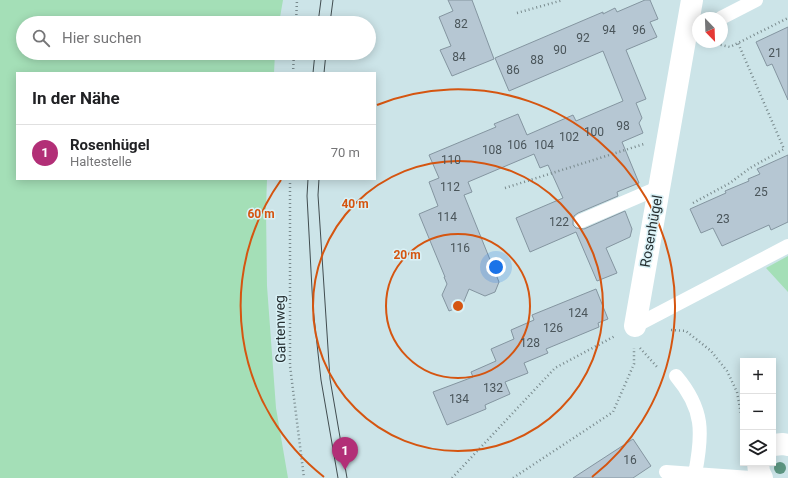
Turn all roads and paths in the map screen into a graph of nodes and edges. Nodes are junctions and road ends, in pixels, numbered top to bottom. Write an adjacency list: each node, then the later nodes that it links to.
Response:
1 (297, 0): 8 (path)
2 (563, 0): 5 (path)
3 (692, 0): 6 (street, Rosenhügel)
4 (756, 0): 7 (lane)
5 (517, 12)
6 (692, 12)
7 (728, 14)
8 (296, 16)
9 (788, 18): 11 (path)
10 (692, 33): 15 (street, Rosenhügel)
11 (738, 43): 12 (path); 19 (path)
12 (728, 47)
13 (294, 60): 14 (path)
14 (293, 72)
15 (667, 137): 17 (path); 18 (street, Rosenhügel)
16 (290, 180): 28 (path, Gartenweg)
17 (505, 188)
18 (658, 188): 20 (lane); 22 (street, Rosenhügel)
19 (693, 202)
20 (580, 221)
21 (788, 246): 22 (lane)
22 (635, 334): 23 (path); 24 (path); 29 (path); 30 (path)
23 (676, 376): 27 (lane)
24 (740, 408)
25 (758, 466): 32 (street)
26 (666, 472): 27 (lane)
27 (695, 474): 31 (lane)
28 (304, 478)
29 (452, 478)
30 (514, 478)
31 (751, 478)
32 (762, 478)

